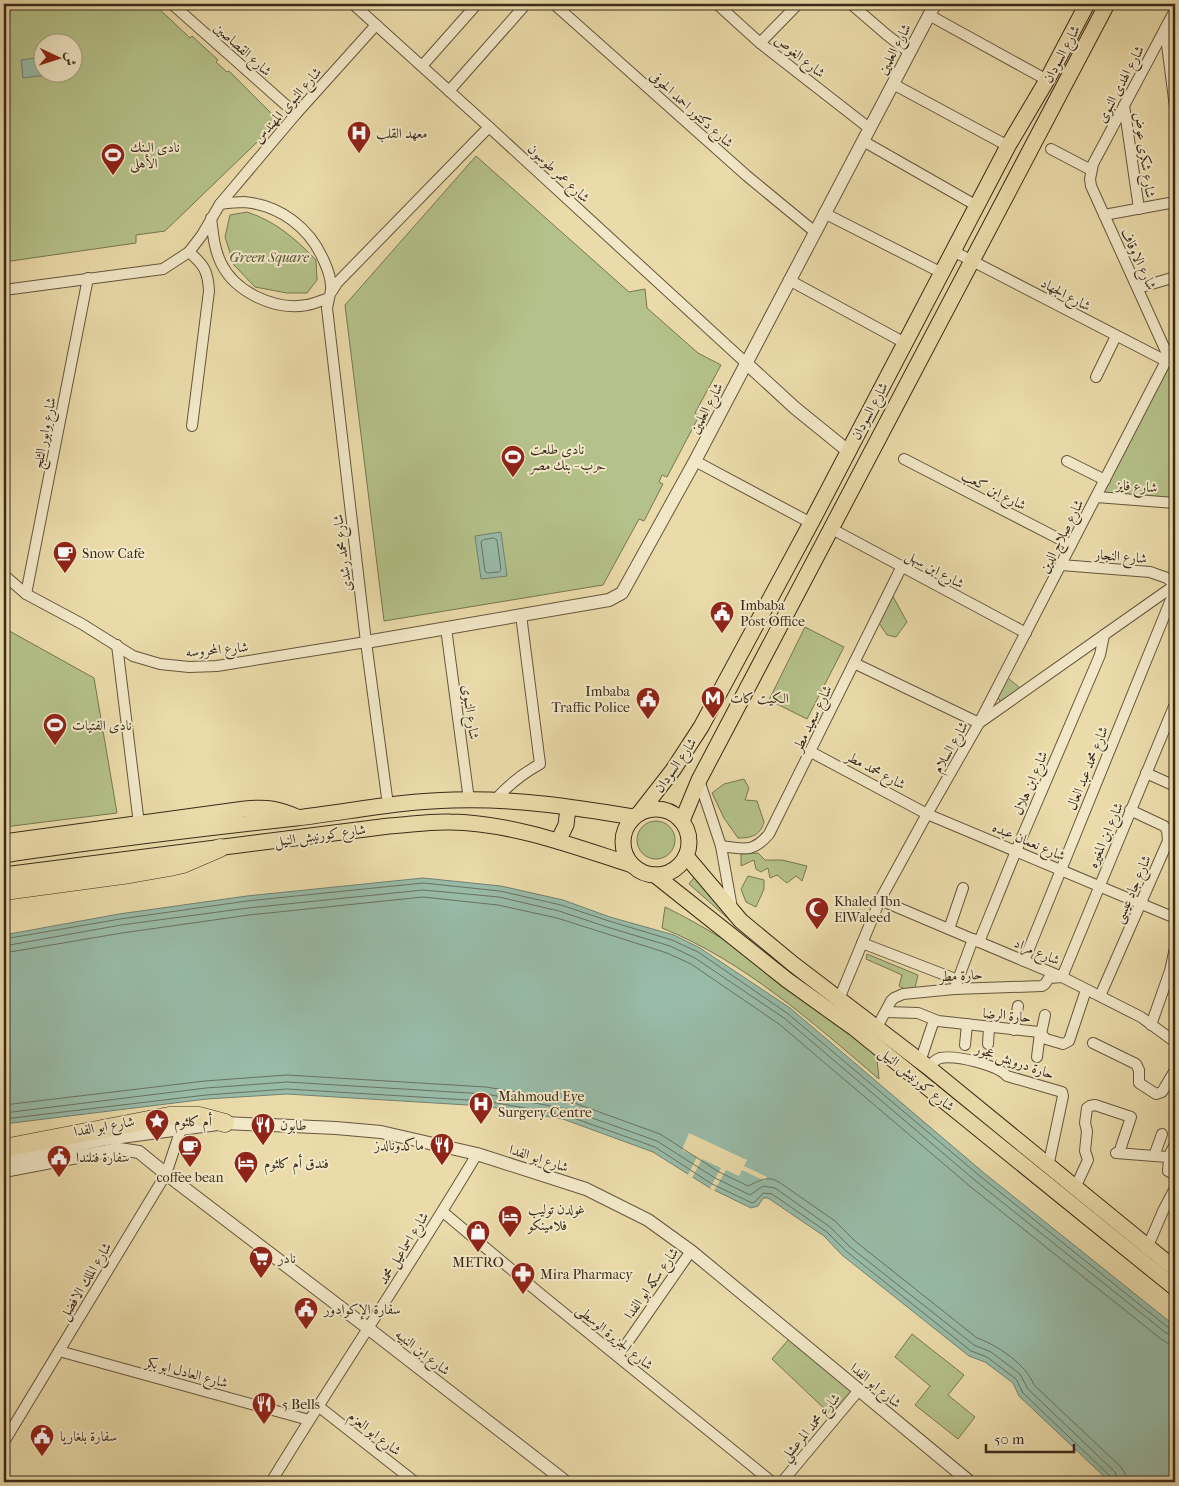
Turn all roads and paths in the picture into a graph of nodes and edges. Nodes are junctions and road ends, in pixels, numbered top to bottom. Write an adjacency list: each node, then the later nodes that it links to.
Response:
1 (172, 4): 23 (street, شارع القصاصين)
2 (353, 4): 13 (street, شارع عمر طوسون)
3 (477, 4): 17 (street)
4 (526, 4): 20 (street)
5 (554, 4): 37 (street, شارع دكتور احمد الحوفى)
6 (717, 4): 15 (street, شارع الغوص)
7 (798, 4): 15 (street)
8 (851, 4): 16 (street)
9 (1085, 5): 11 (main road); 18 (main road, شارع السودان)
10 (932, 9): 16 (street, شارع العلمين); 18 (street)
11 (1104, 9): 40 (main road, شارع السودان)
12 (1175, 10): 14 (street, شارع الهدى النبوى)
13 (376, 24): 17 (street, شارع عمر طوسون); 23 (street, شارع النبوى المهندس)
14 (1165, 29): 21 (street, شارع الهدى النبوى); 22 (street)
15 (760, 43): 25 (street, شارع الغوص)
16 (909, 52): 19 (street, شارع العلمين)
17 (422, 66): 20 (street, شارع عمر طوسون)
18 (1047, 80): 27 (main road, شارع السودان)
19 (893, 84): 25 (street, شارع العلمين); 27 (street)
20 (449, 90): 24 (street, شارع عمر طوسون)
21 (1124, 105): 29 (street, شارع الهدى النبوى); 33 (street, شارع شكرى عوض)
22 (1175, 107)
23 (296, 114): 31 (street, شارع النبوى المهندس)
24 (489, 127): 47 (street); 51 (street, شارع عمر طوسون)
25 (869, 128): 26 (street, شارع العلمين)
26 (862, 141): 32 (street); 34 (street, شارع العلمين)
27 (1008, 146): 32 (main road, شارع السودان)
28 (1051, 149): 29 (street)
29 (1092, 170): 35 (street, شارع الاوقاف)
30 (1175, 202): 33 (street)
31 (220, 204): 36 (street); 47 (street)
32 (977, 206): 38 (main road, شارع السودان)
33 (1139, 208): 35 (street)
34 (824, 213): 37 (street, شارع العلمين); 41 (street)
35 (1104, 214): 45 (street, شارع الاوقاف)
36 (211, 218): 39 (street); 47 (street)
37 (815, 232): 44 (street, شارع العلمين)
38 (953, 251): 40 (street, شارع الجهاد); 41 (main road, شارع السودان)
39 (189, 252): 43 (street); 53 (street)
40 (971, 260): 48 (street, شارع الجهاد); 62 (main road, شارع السودان)
41 (942, 273): 49 (main road, شارع السودان)
42 (1175, 277): 45 (street)
43 (88, 278): 46 (street); 68 (street, شارع وابور الثلج)
44 (789, 280): 49 (street); 51 (street, شارع العلمين)
45 (1138, 288): 50 (street, شارع الاوقاف)
46 (4, 290)
47 (330, 295): 74 (street, شارع محمد رشدى)
48 (1116, 336): 50 (street, شارع الجهاد); 52 (street)
49 (905, 343): 54 (main road, شارع السودان)
50 (1170, 357): 58 (street, شارع صلاح الدين)
51 (746, 363): 54 (street); 56 (street, شارع العلمين)
52 (1096, 377)
53 (192, 426)
54 (848, 451): 61 (main road, شارع السودان)
55 (904, 459): 63 (street, شارع ابن كعب)
56 (695, 461): 61 (street); 70 (street, شارع العلمين)
57 (1067, 461): 58 (street)
58 (1105, 480): 59 (street, شارع صلاح الدين)
59 (1096, 497): 60 (street, شارع فايز); 63 (street, شارع صلاح الدين)
60 (1175, 503)
61 (811, 523): 88 (main road, شارع السودان)
62 (832, 529): 65 (street, شارع ابن سهل); 81 (main road, شارع السودان)
63 (1071, 545): 64 (street, شارع صلاح الدين)
64 (1061, 565): 67 (street, شارع النجار); 72 (street, شارع صلاح الدين)
65 (902, 566): 72 (street, شارع ابن سهل); 76 (street, شارع سعيد مطر)
66 (4, 575): 68 (street, شارع المحروسه)
67 (1175, 585): 69 (street, شارع محمد عبد العال); 73 (street, شارع السلام)
68 (26, 594): 75 (street, شارع المحروسه)
69 (1172, 605): 101 (street, شارع محمد عبد العال)
70 (521, 615): 71 (street, شارع العلمين); 84 (street)
71 (446, 628): 74 (street, شارع العلمين); 83 (street, شارع النبوى)
72 (1026, 633): 78 (street, شارع صلاح الدين)
73 (1104, 635): 78 (street, شارع السلام); 97 (street, شارع ابن هلال)
74 (366, 642): 75 (street, شارع المحروسه); 85 (street, شارع محمد رشدى)
75 (116, 645): 92 (street)
76 (854, 662): 78 (street); 79 (street, شارع سعيد مطر)
77 (1175, 704): 80 (street, شارع ابن المغيره)
78 (979, 723): 89 (street, شارع السلام)
79 (811, 752): 89 (street, شارع محمد مطر); 95 (street, شارع سعيد مطر)
80 (1146, 772): 82 (street); 87 (street, شارع ابن المغيره)
81 (699, 780): 91 (main road, شارع السودان); 95 (street)
82 (1175, 786)
83 (470, 800): 84 (main road, شارع كورنيش النيل); 85 (main road, شارع كورنيش النيل)
84 (495, 800): 86 (main road, شارع كورنيش النيل)
85 (388, 805): 90 (main road, شارع كورنيش النيل)
86 (568, 808): 88 (main road, شارع كورنيش النيل); 93 (main road)
87 (1130, 810): 104 (street, شارع ابن المغيره); 108 (street, شارع جاد عيسى)
88 (637, 814): 91 (main road); 100 (main road)
89 (927, 814): 97 (street, شارع نعمان عبده); 107 (street, شارع السلام)
90 (299, 818): 92 (main road); 98 (main road, شارع كورنيش النيل)
91 (682, 821): 99 (main road)
92 (139, 824): 94 (main road)
93 (558, 841): 96 (main road, شارع كورنيش النيل); 100 (main road, شارع كورنيش النيل)
94 (4, 842)
95 (721, 846): 109 (street)
96 (220, 848): 102 (main road, شارع كورنيش النيل); 106 (highway)
97 (1016, 851): 101 (street, شارع نعمان عبده); 112 (street, شارع ابن هلال)
98 (4, 855)
99 (686, 856): 103 (main road); 109 (main road, شارع كورنيش النيل)
100 (632, 865): 103 (main road)
101 (1061, 870): 104 (street, شارع نعمان عبده); 115 (street, شارع محمد عبد العال)
102 (4, 875)
103 (655, 875): 158 (main road, شارع كورنيش النيل)
104 (1099, 885): 108 (street, شارع نعمان عبده); 117 (street, شارع ابن المغيره)
105 (963, 888): 111 (street)
106 (4, 891)
107 (880, 900): 111 (street, شارع مراد); 113 (street, شارع السلام)
108 (1140, 903): 110 (street, شارع نعمان عبده); 120 (street, شارع جاد عيسى)
109 (732, 912): 121 (main road, شارع كورنيش النيل)
110 (1175, 918)
111 (949, 929): 112 (street, شارع مراد)
112 (976, 941): 115 (street, شارع مراد); 118 (street, شارع ابن هلال)
113 (862, 943): 118 (street); 121 (street, شارع السلام)
114 (1175, 948): 116 (street)
115 (1024, 961): 117 (street, شارع مراد)
116 (1173, 972): 127 (street)
117 (1062, 977): 118 (street, حارة مطر); 119 (street, شارع مراد)
118 (956, 984): 123 (street, حارة مطر)
119 (1086, 990): 120 (street, شارع مراد); 131 (street, حارة الرضا)
120 (1100, 996): 127 (street, شارع مراد)
121 (839, 999): 129 (main road, شارع كورنيش النيل)
122 (1018, 1006): 130 (street)
123 (886, 1012): 125 (street, حارة الرضا); 129 (street, حارة مطر)
124 (1045, 1016): 131 (street)
125 (934, 1020): 126 (street, حارة الرضا); 137 (street)
126 (967, 1024): 128 (street, حارة الرضا); 135 (street)
127 (1152, 1025): 132 (street, شارع مراد)
128 (990, 1027): 130 (street, حارة الرضا); 134 (street)
129 (876, 1029): 137 (main road, شارع كورنيش النيل)
130 (1014, 1030): 131 (street, حارة الرضا)
131 (1041, 1033): 136 (street)
132 (1175, 1042)
133 (1093, 1043): 138 (street)
134 (988, 1044)
135 (965, 1045)
136 (1038, 1057)
137 (924, 1064): 148 (main road, شارع كورنيش النيل); 148 (street, حارة درويش عجور)
138 (1175, 1070)
139 (225, 1123): 140 (street, شارع ابو الفدا); 143 (highway); 144 (street, شارع ابو الفدا)
140 (181, 1129): 147 (street, شارع ابو الفدا); 150 (street, شارع الملك الافضل)
141 (1162, 1134): 145 (street)
142 (1175, 1144): 146 (street)
143 (4, 1148)
144 (477, 1154): 154 (street, شارع اسماعيل محمد); 156 (street, شارع ابو الفدا)
145 (1154, 1156): 146 (street); 152 (street)
146 (1168, 1158): 151 (street)
147 (4, 1161)
148 (1048, 1167): 152 (main road, شارع كورنيش النيل)
149 (4, 1171): 150 (street, شارع ابو الفدا)
150 (166, 1174): 159 (street, شارع ابن النبيه); 160 (street, شارع الملك الافضل)
151 (1175, 1175)
152 (1075, 1188): 155 (main road, شارع كورنيش النيل)
153 (1175, 1188): 155 (street)
154 (443, 1212): 159 (street, شارع اسماعيل محمد); 161 (street, شارع الجزيرة الوسطى)
155 (1148, 1246): 157 (main road, شارع كورنيش النيل)
156 (691, 1251): 161 (street, شارع سكه ابو الفدا); 162 (street, شارع ابو الفدا)
157 (1175, 1269)
158 (1175, 1288)
159 (369, 1329): 163 (street, شارع اسماعيل محمد); 168 (street, شارع ابن النبيه)
160 (59, 1351): 164 (street, شارع العادل ابو بكر); 165 (street, شارع الملك الافضل)
161 (618, 1356): 169 (street, شارع الجزيرة الوسطى)
162 (858, 1390): 170 (street, شارع محمد المرعشلي); 171 (street, شارع ابو الفدا)
163 (318, 1406): 164 (street, شارع اسماعيل محمد); 167 (street, شارع ابو العزم)
164 (309, 1420): 166 (street, شارع اسماعيل محمد)
165 (4, 1442)
166 (271, 1482)
167 (415, 1482)
168 (566, 1482)
169 (772, 1482)
170 (782, 1482)
171 (970, 1482)

